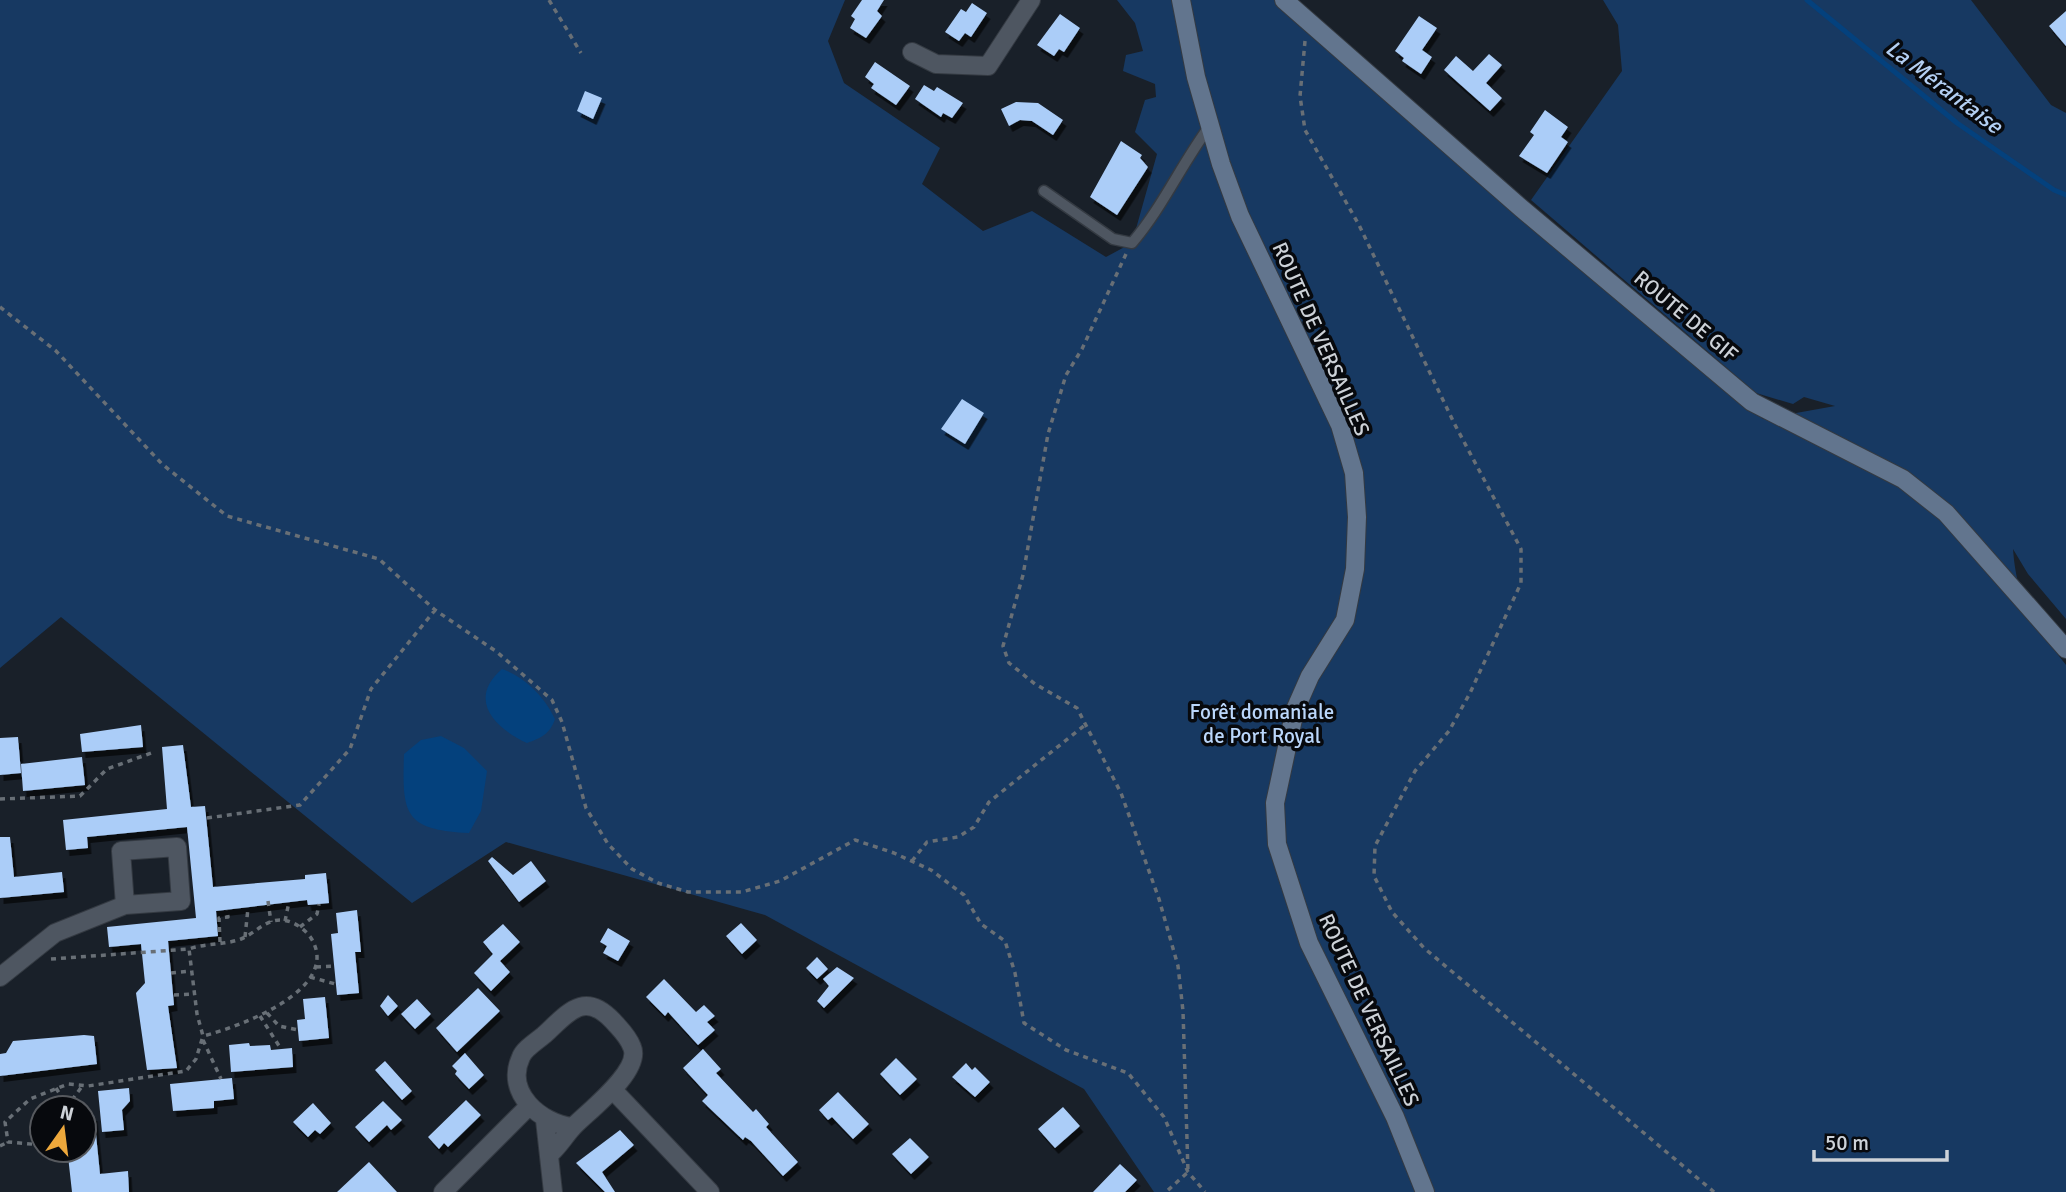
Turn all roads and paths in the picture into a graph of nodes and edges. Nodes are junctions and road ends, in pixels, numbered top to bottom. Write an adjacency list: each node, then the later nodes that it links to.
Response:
1 (549, 0): 7 (path)
2 (1031, 0): 6 (street)
3 (1181, 0): 8 (main road, ROUTE DE VERSAILLES)
4 (1284, 0): 5 (main road, ROUTE DE GIF)
5 (1308, 19): 13 (main road, ROUTE DE GIF); 66 (path)
6 (912, 52)
7 (581, 53)
8 (1209, 127): 10 (lane); 65 (main road, ROUTE DE VERSAILLES)
9 (1044, 191): 10 (lane)
10 (1132, 243): 14 (path)
11 (0, 307): 12 (path)
12 (435, 610): 17 (path); 18 (path)
13 (2066, 649)
14 (1085, 725): 18 (path); 59 (path)
15 (154, 752): 16 (path)
16 (0, 799)
17 (207, 818)
18 (912, 861): 59 (path)
19 (268, 901): 26 (path)
20 (289, 902): 25 (path)
21 (319, 904): 27 (path)
22 (125, 905): 31 (street)
23 (248, 908): 28 (path)
24 (227, 910): 29 (path)
25 (285, 921): 26 (path); 27 (path)
26 (271, 922): 28 (path)
27 (300, 927): 33 (path)
28 (246, 937): 29 (path)
29 (220, 942): 30 (path)
30 (189, 949): 31 (path); 34 (path)
31 (21, 961): 36 (street)
32 (335, 966): 33 (path)
33 (316, 967): 37 (path)
34 (191, 971): 35 (path); 39 (path)
35 (171, 973)
36 (0, 977)
37 (310, 977): 38 (path); 41 (path)
38 (340, 985)
39 (194, 994): 40 (path); 44 (path)
40 (174, 995)
41 (267, 1013): 42 (path); 43 (path)
42 (260, 1017): 44 (path); 45 (path)
43 (298, 1030)
44 (203, 1037): 46 (path); 47 (path)
45 (281, 1049)
46 (221, 1079)
47 (83, 1085): 48 (path); 51 (path)
48 (56, 1088): 50 (path); 55 (path)
49 (613, 1090): 52 (street); 54 (street); 62 (street)
50 (59, 1094)
51 (76, 1094)
52 (529, 1106): 53 (street); 60 (street)
53 (545, 1120): 54 (street); 58 (street)
54 (572, 1127): 58 (street)
55 (8, 1142): 56 (path); 57 (path)
56 (28, 1144)
57 (0, 1146)
58 (551, 1153): 61 (street)
59 (1188, 1172): 63 (path); 64 (path)
60 (443, 1192)
61 (554, 1192)
62 (710, 1192)
63 (1166, 1192)
64 (1205, 1192)
65 (1425, 1192)
66 (1714, 1192)

